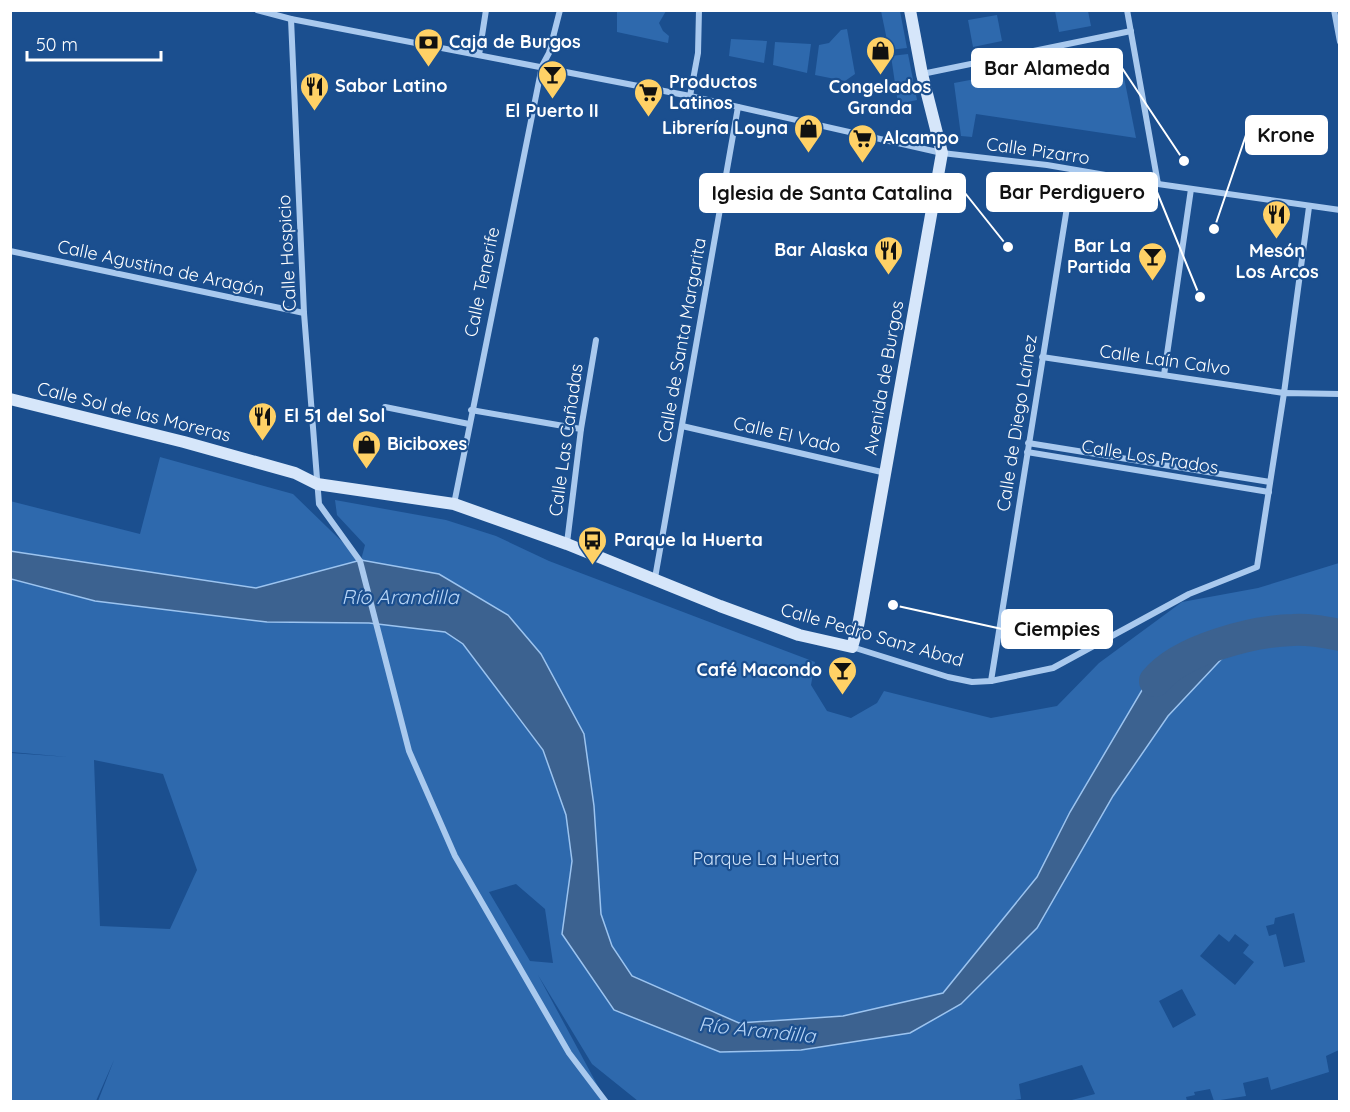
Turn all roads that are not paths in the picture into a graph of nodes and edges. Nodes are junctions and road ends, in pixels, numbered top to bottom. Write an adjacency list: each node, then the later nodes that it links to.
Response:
1 (257, 10): 8 (street, Calle Pizarro)
2 (486, 10): 13 (street)
3 (560, 10): 14 (street, Calle Tenerife)
4 (699, 10): 16 (street)
5 (910, 10): 15 (street, Avenida de Burgos)
6 (1127, 10): 10 (street)
7 (1334, 10): 11 (street)
8 (277, 13): 9 (street, Calle Pizarro)
9 (291, 20): 13 (street, Calle Pizarro); 25 (street, Calle Hospicio)
10 (1131, 31): 15 (street); 20 (street)
11 (1339, 33): 12 (street)
12 (1340, 42)
13 (478, 55): 14 (street, Calle Pizarro)
14 (542, 66): 16 (street, Calle Pizarro); 33 (street, Calle Tenerife)
15 (922, 74): 18 (street, Avenida de Burgos)
16 (690, 96): 17 (street, Calle Pizarro)
17 (738, 107): 18 (street, Calle Pizarro); 35 (street, Calle de Santa Margarita)
18 (942, 153): 19 (street, Calle Pizarro); 39 (street, Avenida de Burgos)
19 (1073, 170): 20 (street, Calle Pizarro); 27 (street, Calle de Diego Laínez)
20 (1158, 184): 21 (street, Calle Pizarro)
21 (1191, 189): 22 (street, Calle Pizarro); 28 (street)
22 (1309, 207): 23 (street, Calle Pizarro); 29 (street, Calle Pedro Sanz Abad)
23 (1340, 210)
24 (10, 251): 25 (street, Calle Agustina de Aragón)
25 (304, 314): 41 (street, Calle Hospicio)
26 (596, 340): 36 (street, Calle Las Cañadas)
27 (1042, 357): 28 (street, Calle Laín Calvo); 37 (street, Calle de Diego Laínez)
28 (1164, 375): 29 (street, Calle Laín Calvo)
29 (1284, 393): 30 (street); 40 (street, Calle Pedro Sanz Abad)
30 (1340, 394)
31 (10, 399): 41 (street, Calle Sol de las Moreras)
32 (385, 407): 34 (street)
33 (471, 410): 34 (street, Calle Tenerife); 36 (street)
34 (469, 424): 43 (street, Calle Tenerife)
35 (682, 426): 39 (street, Calle El Vado); 45 (street, Calle de Santa Margarita)
36 (581, 429): 44 (street, Calle Las Cañadas)
37 (1029, 443): 38 (street, Calle de Diego Laínez); 40 (street, Calle Los Prados)
38 (1027, 452): 42 (street, Calle Los Prados); 47 (street, Calle de Diego Laínez)
39 (886, 472): 46 (street, Avenida de Burgos)
40 (1270, 482): 42 (street, Calle Pedro Sanz Abad)
41 (316, 484): 43 (street, Calle Pedro Sanz Abad); 48 (street, Calle Hospicio)
42 (1269, 492): 47 (street, Calle Pedro Sanz Abad)
43 (454, 504): 44 (street, Calle Pedro Sanz Abad)
44 (567, 544): 45 (street, Calle Pedro Sanz Abad)
45 (655, 578): 46 (street, Calle Pedro Sanz Abad)
46 (852, 647): 47 (street, Calle Pedro Sanz Abad)
47 (992, 681)
48 (606, 1101)

